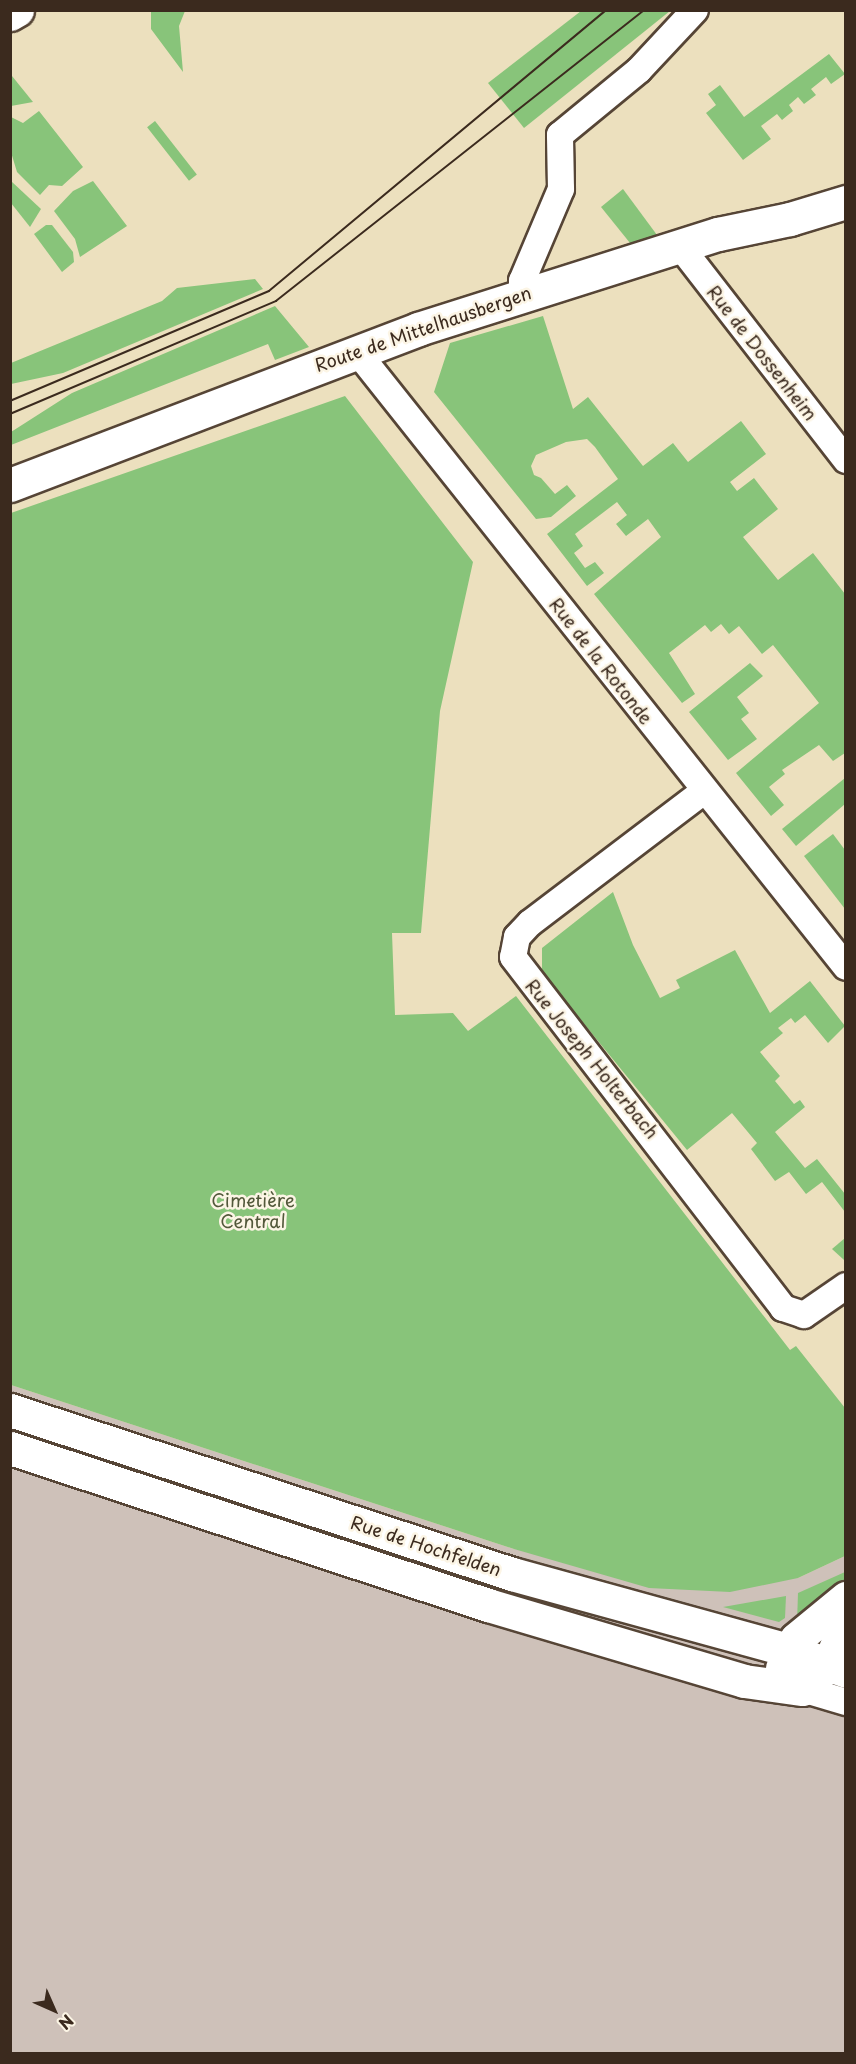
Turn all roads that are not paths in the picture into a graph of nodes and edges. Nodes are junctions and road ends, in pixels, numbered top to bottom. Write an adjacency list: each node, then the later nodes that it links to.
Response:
1 (17, 10): 3 (main road)
2 (695, 10): 6 (street)
3 (10, 14)
4 (846, 202): 5 (main road, Route de Mittelhausbergen)
5 (680, 246): 6 (main road, Route de Mittelhausbergen); 8 (street, Rue de Dossenheim)
6 (522, 295): 7 (main road, Route de Mittelhausbergen)
7 (358, 353): 9 (main road, Route de Mittelhausbergen); 10 (street, Rue de la Rotonde)
8 (846, 460)
9 (10, 485)
10 (704, 791): 11 (street, Rue de la Rotonde); 12 (street, Rue Joseph Holterbach)
11 (846, 967)
12 (846, 1286)
13 (10, 1410): 17 (main road, Rue de Hochfelden)
14 (10, 1448): 19 (main road, Rue de Hochfelden)
15 (846, 1598): 17 (main road)
16 (846, 1621): 18 (main road)
17 (788, 1650): 18 (main road, Rue de Hochfelden); 19 (main road)
18 (837, 1667): 19 (main road)
19 (802, 1689): 20 (street, Rue de Hochfelden)
20 (846, 1702)

